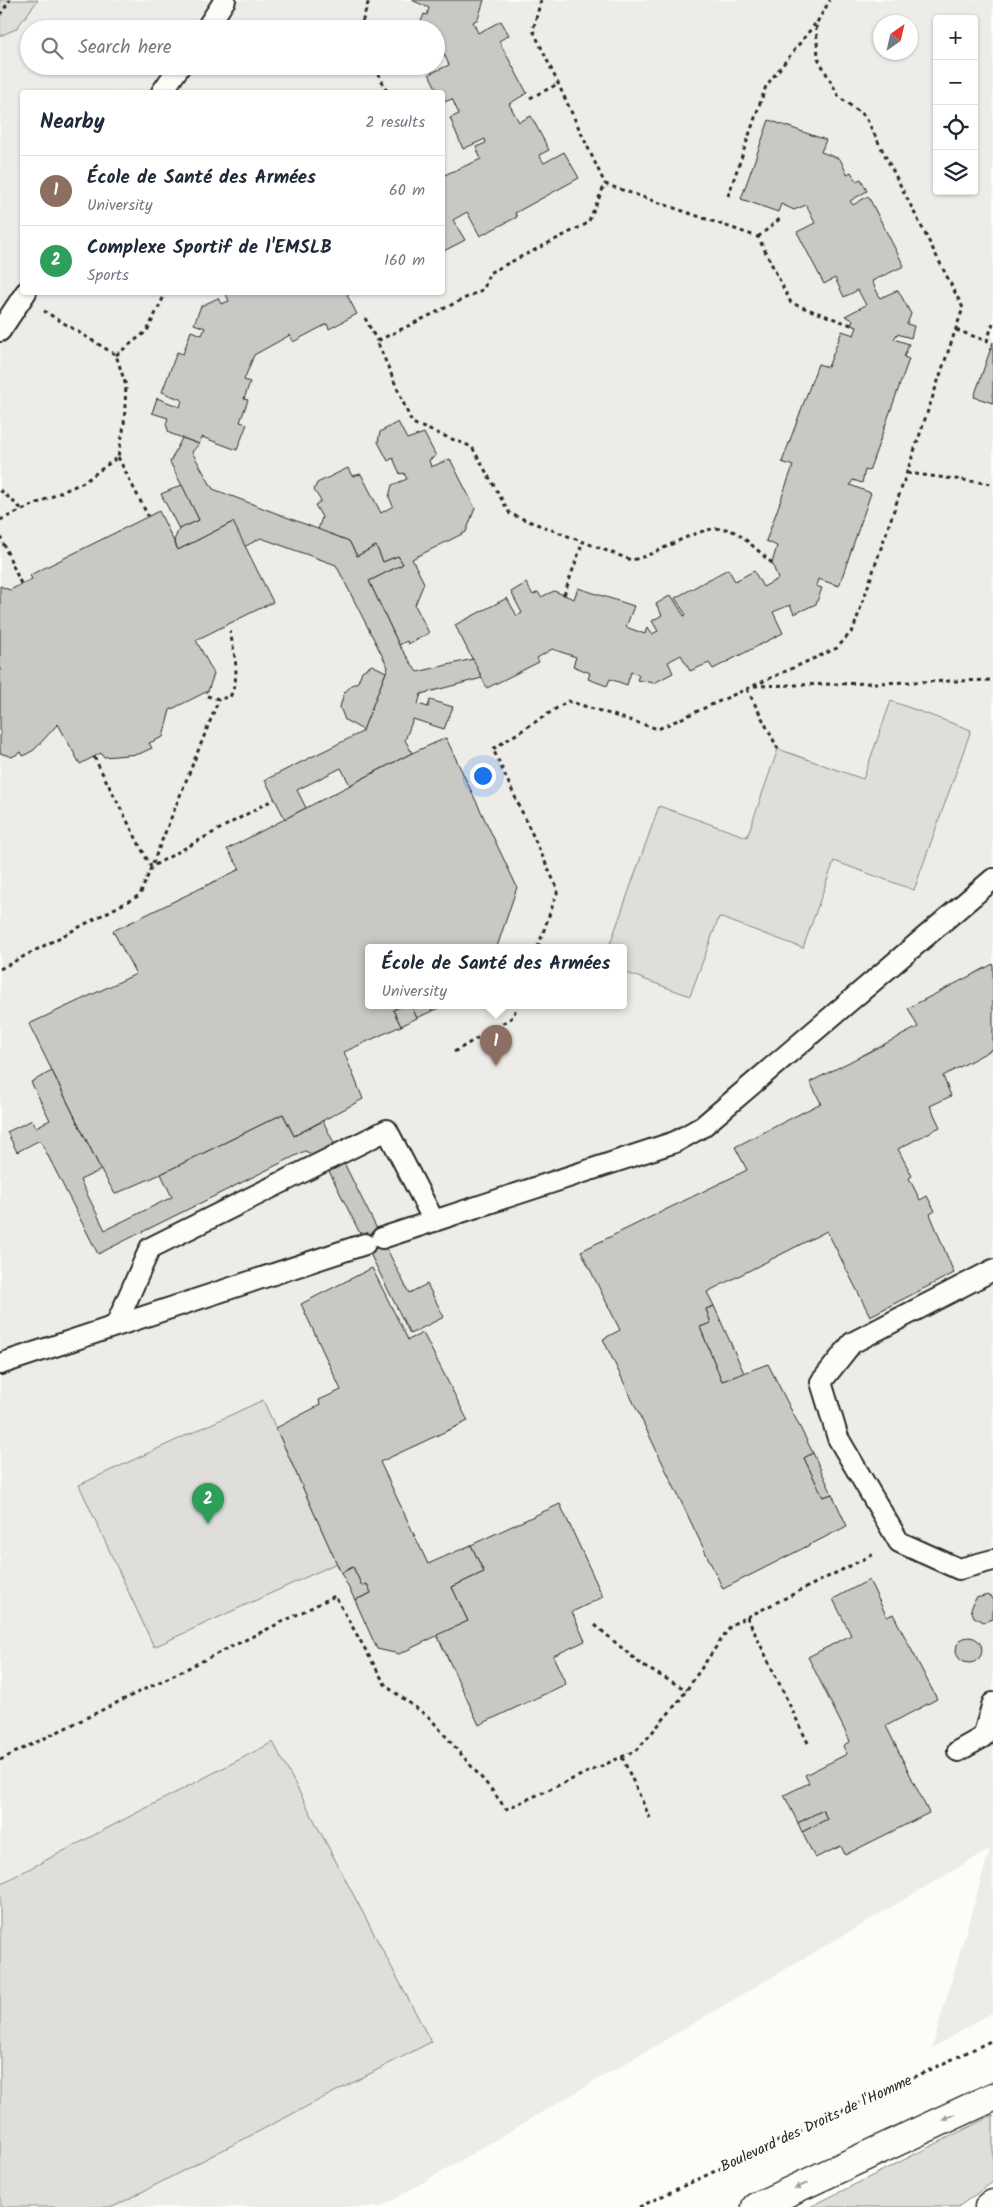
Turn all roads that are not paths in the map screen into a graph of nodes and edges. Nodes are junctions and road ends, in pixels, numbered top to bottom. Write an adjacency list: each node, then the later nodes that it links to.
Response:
1 (225, 0): 2 (lane)
2 (212, 20)
3 (174, 75): 4 (lane)
4 (163, 90)
5 (24, 295): 6 (lane)
6 (0, 331)
7 (993, 879): 8 (lane)
8 (434, 1221): 10 (lane); 10 (lane)
9 (993, 1270): 12 (lane)
10 (116, 1325): 11 (lane)
11 (0, 1364)
12 (993, 1560)
13 (993, 1703): 14 (lane)
14 (958, 1751)
15 (993, 2097): 17 (main road, one-way to 17)
16 (993, 2204): 18 (main road)
17 (756, 2207)
18 (989, 2207)

